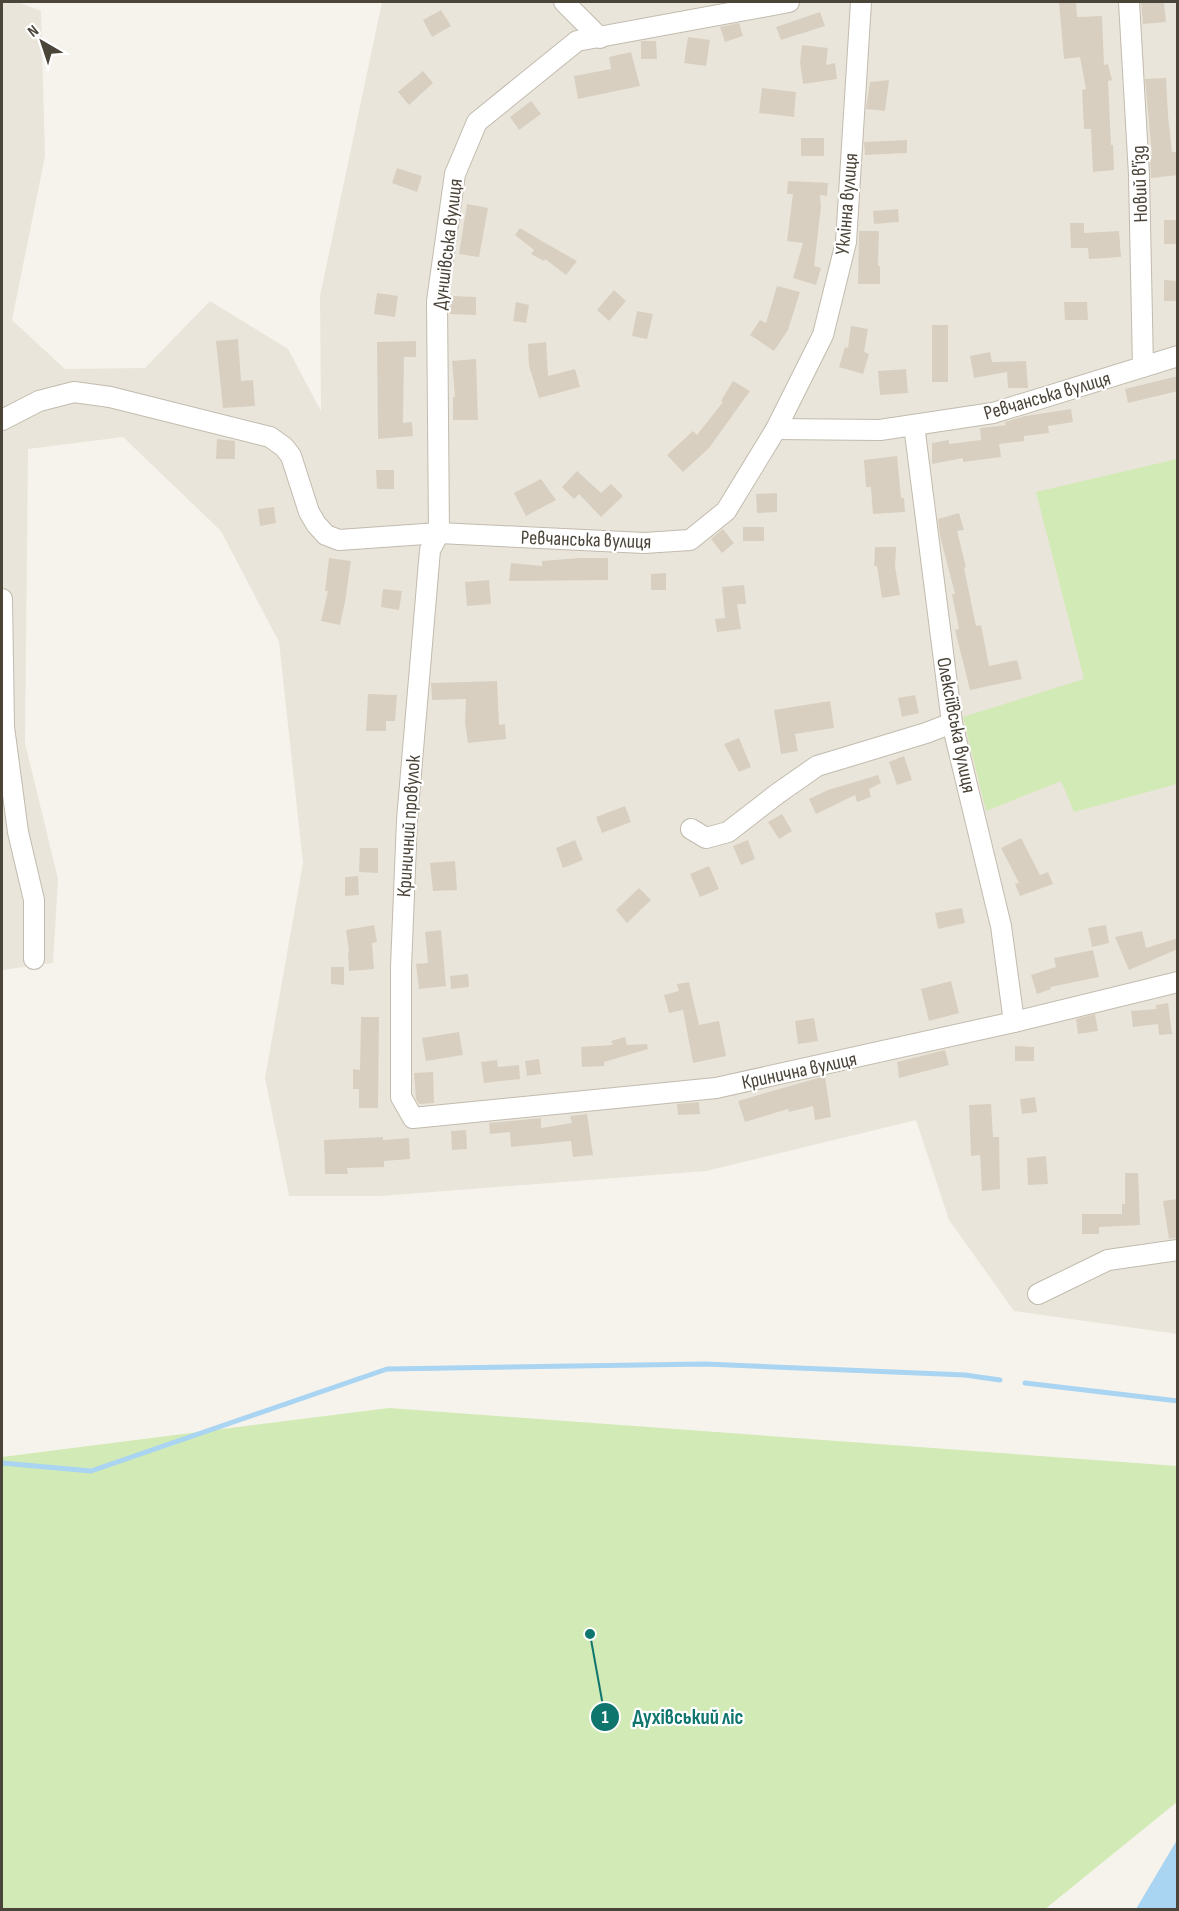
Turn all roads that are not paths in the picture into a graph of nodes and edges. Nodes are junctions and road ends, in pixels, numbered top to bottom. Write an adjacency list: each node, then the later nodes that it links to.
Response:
1 (564, 2): 6 (street)
2 (789, 2): 5 (street, Дуншівська вулиця)
3 (861, 2): 11 (street, Уклінна вулиця)
4 (1129, 2): 8 (street, Новий в'їзд)
5 (742, 6): 6 (street, Дуншівська вулиця)
6 (600, 38): 12 (street, Дуншівська вулиця)
7 (1178, 356): 8 (street, Ревчанська вулиця)
8 (1143, 367): 10 (street, Ревчанська вулиця)
9 (2, 420): 12 (street, Ревчанська вулиця)
10 (914, 425): 11 (street, Ревчанська вулиця); 14 (street, Олексіївська вулиця)
11 (776, 429): 12 (street, Ревчанська вулиця)
12 (439, 533): 19 (street, Криничний провулок)
13 (2, 599): 16 (street)
14 (952, 723): 15 (street); 18 (street, Олексіївська вулиця)
15 (691, 829)
16 (34, 959)
17 (1178, 982): 18 (street, Кринична вулиця)
18 (1014, 1022): 19 (street, Кринична вулиця)
19 (413, 1118)
20 (1178, 1250): 21 (street)
21 (1038, 1293)

